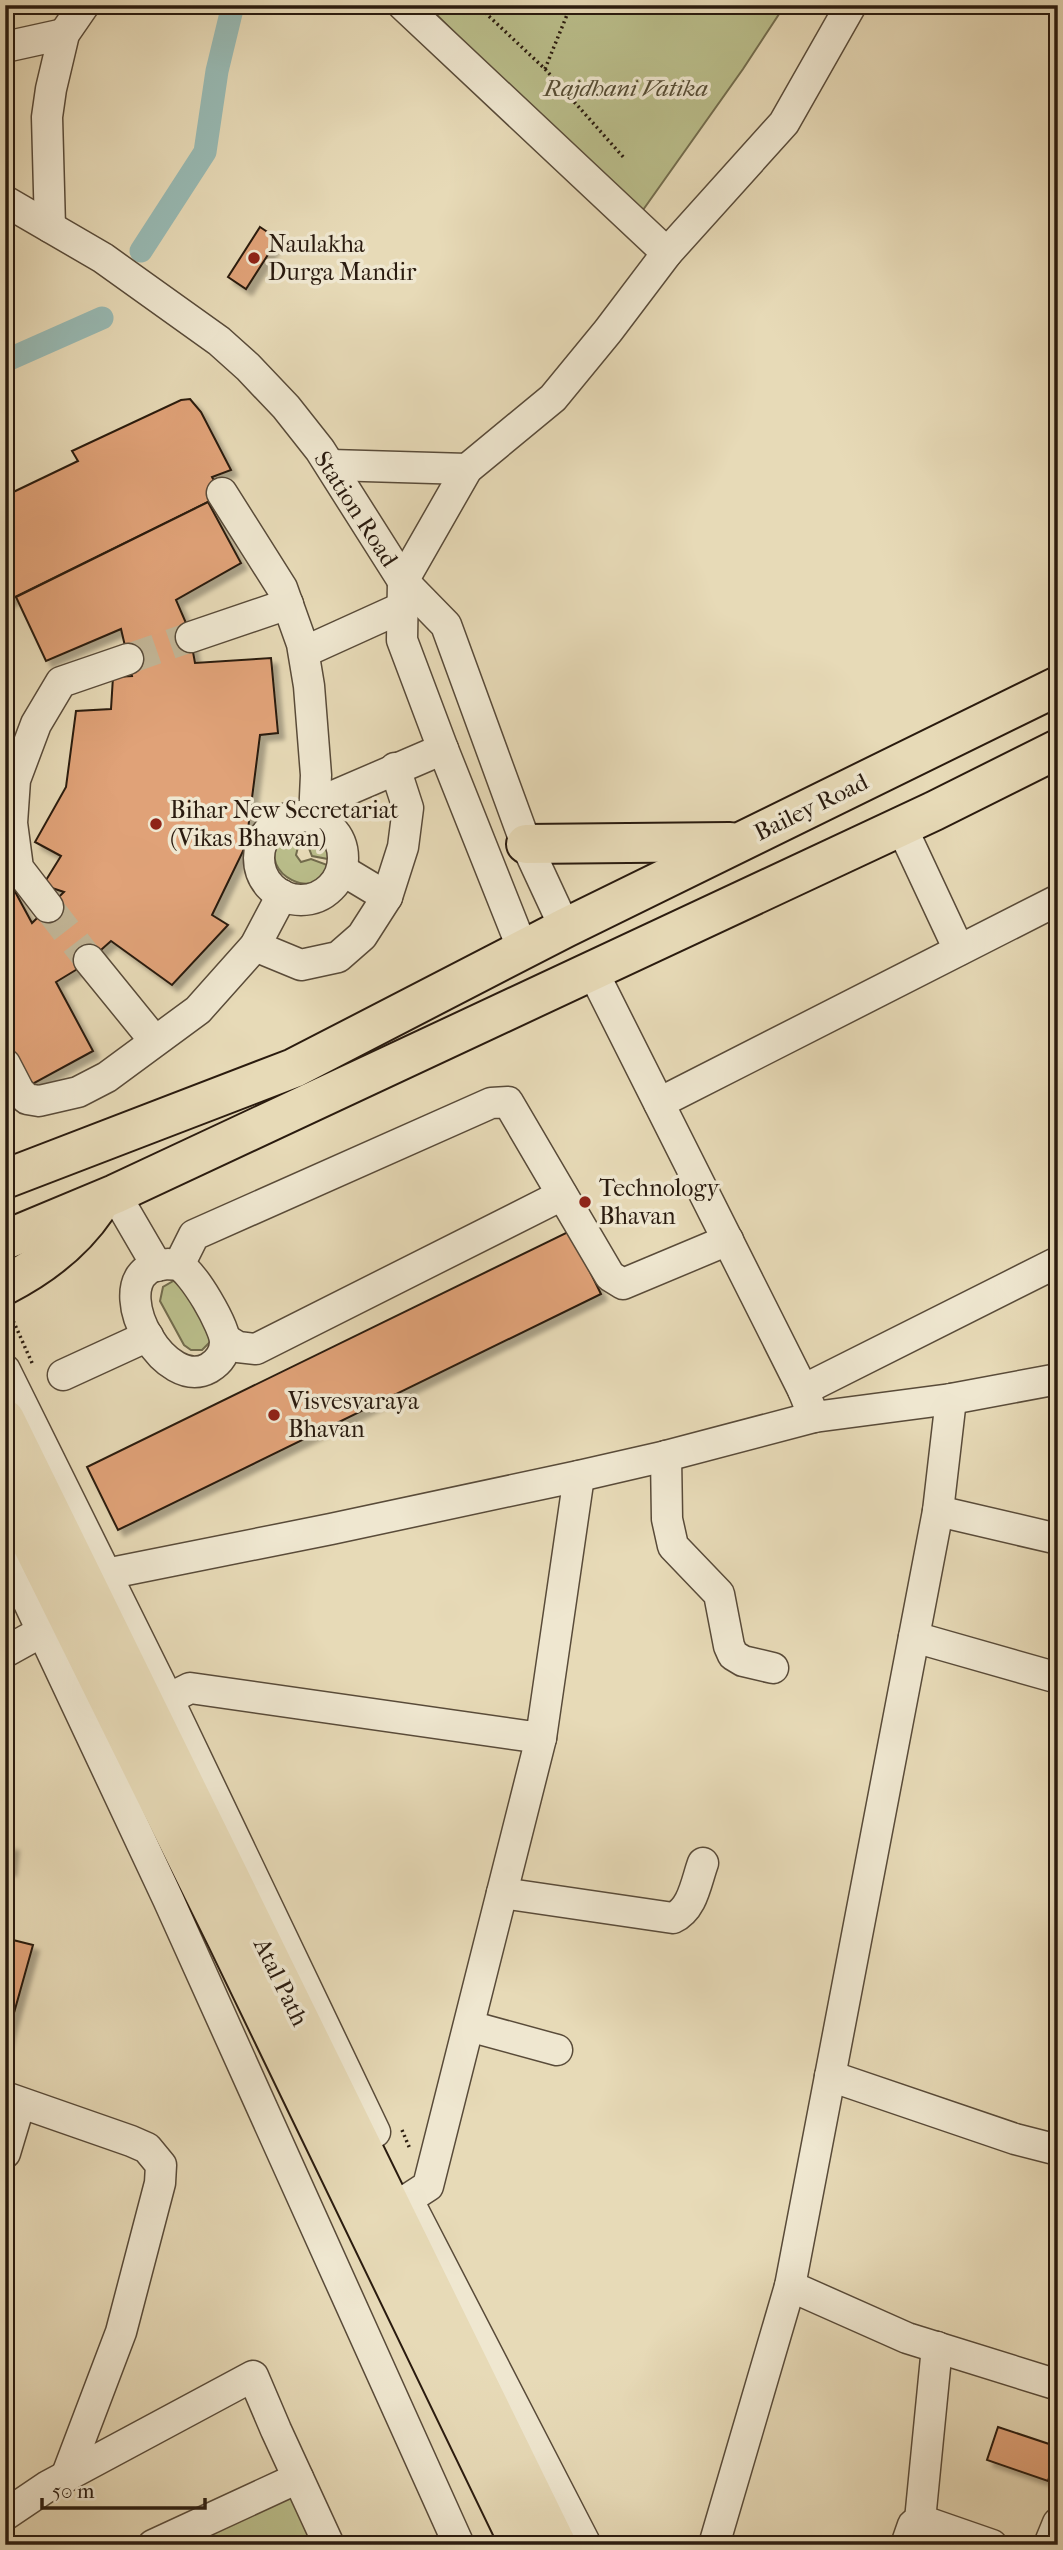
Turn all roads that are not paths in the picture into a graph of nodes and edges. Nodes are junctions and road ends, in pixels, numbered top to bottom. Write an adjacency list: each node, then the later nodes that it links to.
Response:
1 (84, 5): 4 (street)
2 (403, 5): 8 (street)
3 (850, 5): 8 (street)
4 (64, 34): 5 (street); 7 (street)
5 (5, 47)
6 (5, 201): 7 (street, Station Road)
7 (50, 227): 9 (street, Station Road)
8 (667, 253): 10 (street)
9 (331, 466): 10 (street); 12 (street, Station Road)
10 (467, 469): 12 (street)
11 (222, 493): 13 (street)
12 (402, 595): 15 (street); 18 (street); 25 (street, Station Road)
13 (288, 604): 14 (street); 15 (street)
14 (191, 637)
15 (304, 652): 22 (street)
16 (128, 659): 30 (street)
17 (1058, 686): 21 (main road, Bailey Road)
18 (443, 749): 20 (street); 33 (street)
19 (1058, 749): 23 (main road)
20 (395, 768): 22 (street); 28 (street)
21 (851, 787): 23 (main road); 24 (main road, Bailey Road)
22 (314, 811): 26 (street); 27 (street)
23 (918, 818): 34 (street); 36 (main road)
24 (739, 842): 25 (main road); 31 (main road, Bailey Road)
25 (526, 844): 31 (street, Station Road)
26 (342, 870): 27 (street); 28 (street)
27 (282, 895): 32 (street)
28 (387, 897): 32 (street)
29 (1058, 900): 34 (street)
30 (48, 907)
31 (565, 928): 33 (main road, Bailey Road)
32 (255, 946): 37 (street)
33 (523, 950): 40 (main road, Bailey Road)
34 (959, 950): 39 (street)
35 (89, 960): 37 (street)
36 (592, 970): 39 (street); 42 (main road)
37 (154, 1040): 38 (street)
38 (5, 1064)
39 (659, 1103): 44 (street)
40 (10, 1169)
41 (562, 1195): 44 (street); 47 (street); 50 (street)
42 (99, 1201): 43 (main road); 46 (main road); 47 (street); 48 (main road)
43 (22, 1233)
44 (728, 1240): 54 (street)
45 (1058, 1262): 54 (street)
46 (5, 1265)
47 (168, 1266): 49 (street); 50 (street)
48 (5, 1284)
49 (148, 1336): 50 (street); 52 (street)
50 (225, 1339)
51 (5, 1370): 64 (street)
52 (62, 1375)
53 (1058, 1379): 55 (street)
54 (803, 1390): 56 (street)
55 (951, 1399): 56 (street); 61 (street)
56 (814, 1417): 58 (street)
57 (5, 1419): 64 (main road, Atal Path)
58 (666, 1456): 59 (street); 67 (street)
59 (579, 1476): 64 (street); 70 (street)
60 (5, 1490): 64 (main road, Atal Path)
61 (938, 1511): 62 (street); 65 (street)
62 (1058, 1539)
63 (5, 1552): 64 (street)
64 (77, 1604): 66 (street); 69 (street); 90 (street); 91 (main road, Atal Path); 92 (main road, Atal Path)
65 (914, 1637): 68 (street); 75 (street)
66 (5, 1652)
67 (774, 1668)
68 (1058, 1678)
69 (168, 1699): 70 (street); 79 (street)
70 (541, 1738): 72 (street)
71 (703, 1864): 72 (street)
72 (502, 1893): 73 (street)
73 (469, 2026): 74 (street); 79 (street)
74 (557, 2050)
75 (830, 2076): 77 (street); 80 (street)
76 (13, 2100): 78 (street); 83 (street)
77 (1058, 2150)
78 (5, 2153)
79 (408, 2199): 93 (street)
80 (790, 2286): 81 (street); 94 (street)
81 (937, 2347): 82 (street); 87 (street)
82 (1058, 2385)
83 (66, 2477): 84 (street); 85 (street)
84 (298, 2478): 88 (street); 89 (street)
85 (5, 2515)
86 (1058, 2524): 96 (street)
87 (913, 2532): 95 (street)
88 (153, 2545)
89 (329, 2545)
90 (459, 2545)
91 (520, 2545)
92 (557, 2545)
93 (586, 2545)
94 (714, 2545)
95 (992, 2545)
96 (1049, 2545)

